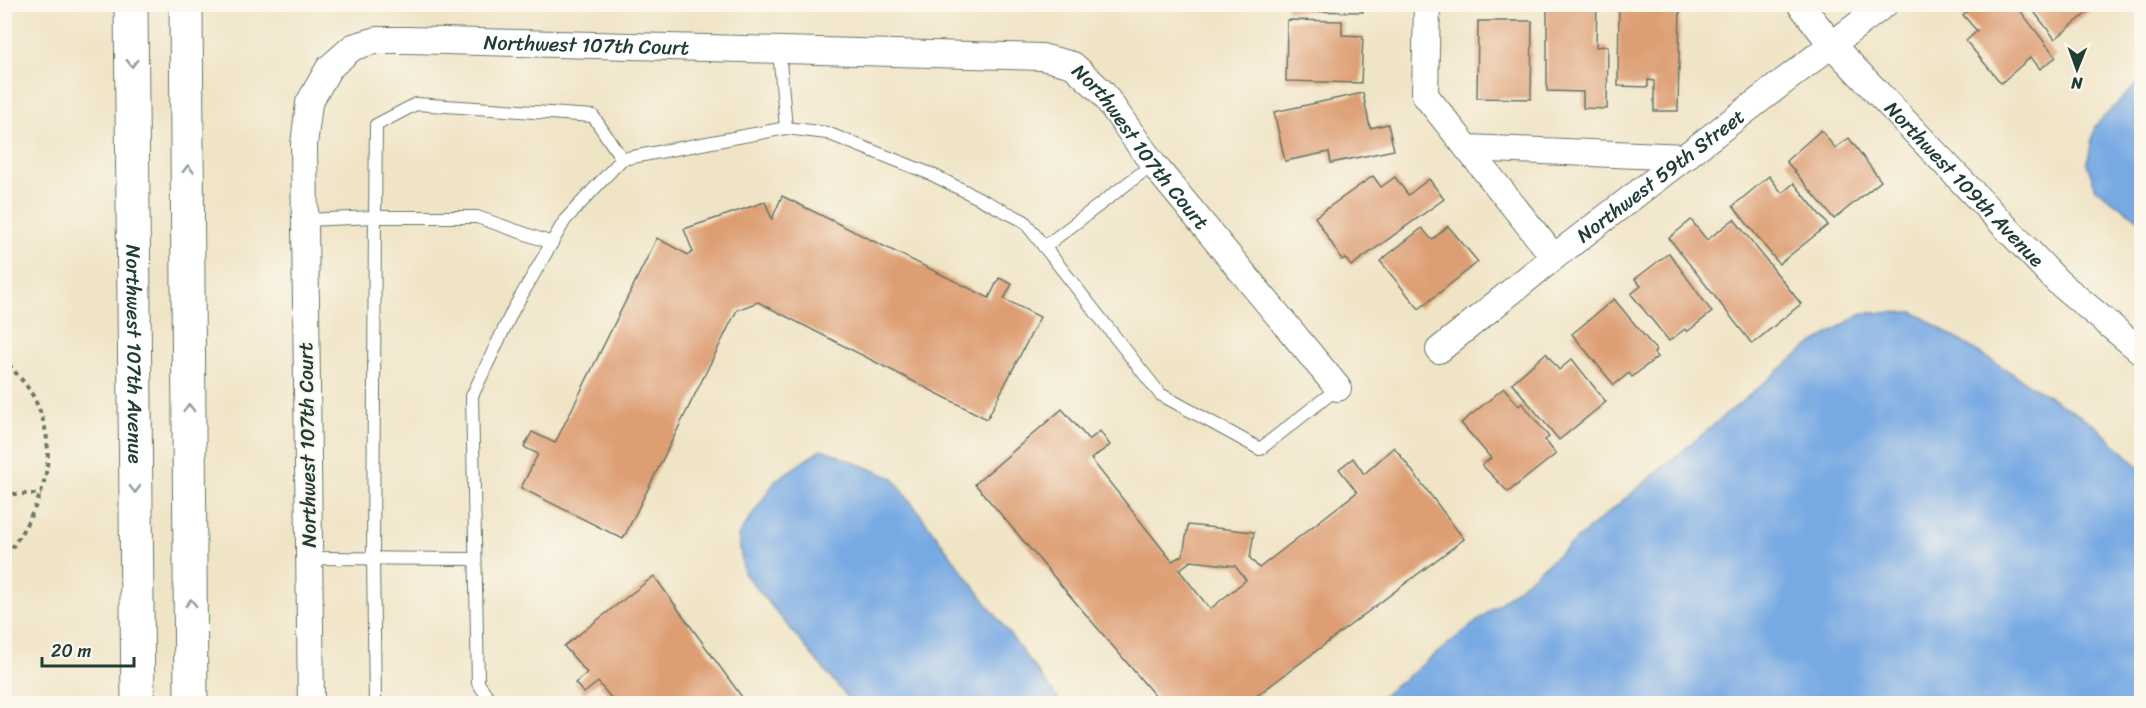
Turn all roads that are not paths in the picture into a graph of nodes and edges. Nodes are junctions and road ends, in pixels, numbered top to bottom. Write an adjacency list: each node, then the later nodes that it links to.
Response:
1 (131, 4): 24 (main road, Northwest 107th Avenue, one-way to 24)
2 (186, 4): 25 (main road, one-way to 2)
3 (1427, 4): 9 (street)
4 (1800, 4): 6 (street, Northwest 109th Avenue)
5 (1885, 4): 6 (street, Northwest 59th Street)
6 (1833, 46): 10 (street, Northwest 59th Street); 19 (street, Northwest 109th Avenue)
7 (779, 50): 8 (lane); 12 (street, Northwest 107th Court); 14 (street, Northwest 107th Court)
8 (786, 128): 11 (lane); 16 (lane)
9 (1467, 148): 10 (street); 17 (street)
10 (1686, 157): 17 (street, Northwest 59th Street)
11 (622, 159): 13 (lane); 15 (lane)
12 (1153, 164): 16 (lane); 20 (street, Northwest 107th Court)
13 (375, 217): 14 (lane); 15 (lane); 22 (lane)
14 (305, 220): 21 (street, Northwest 107th Court)
15 (552, 243): 23 (lane)
16 (1044, 247): 20 (lane)
17 (1554, 257): 18 (street, Northwest 59th Street)
18 (1439, 350)
19 (2142, 351)
20 (1338, 388)
21 (309, 558): 22 (lane); 26 (street, Northwest 107th Court)
22 (373, 558): 23 (lane); 27 (lane)
23 (475, 559): 28 (lane)
24 (138, 704)
25 (191, 704)
26 (310, 704)
27 (375, 704)
28 (493, 704)

